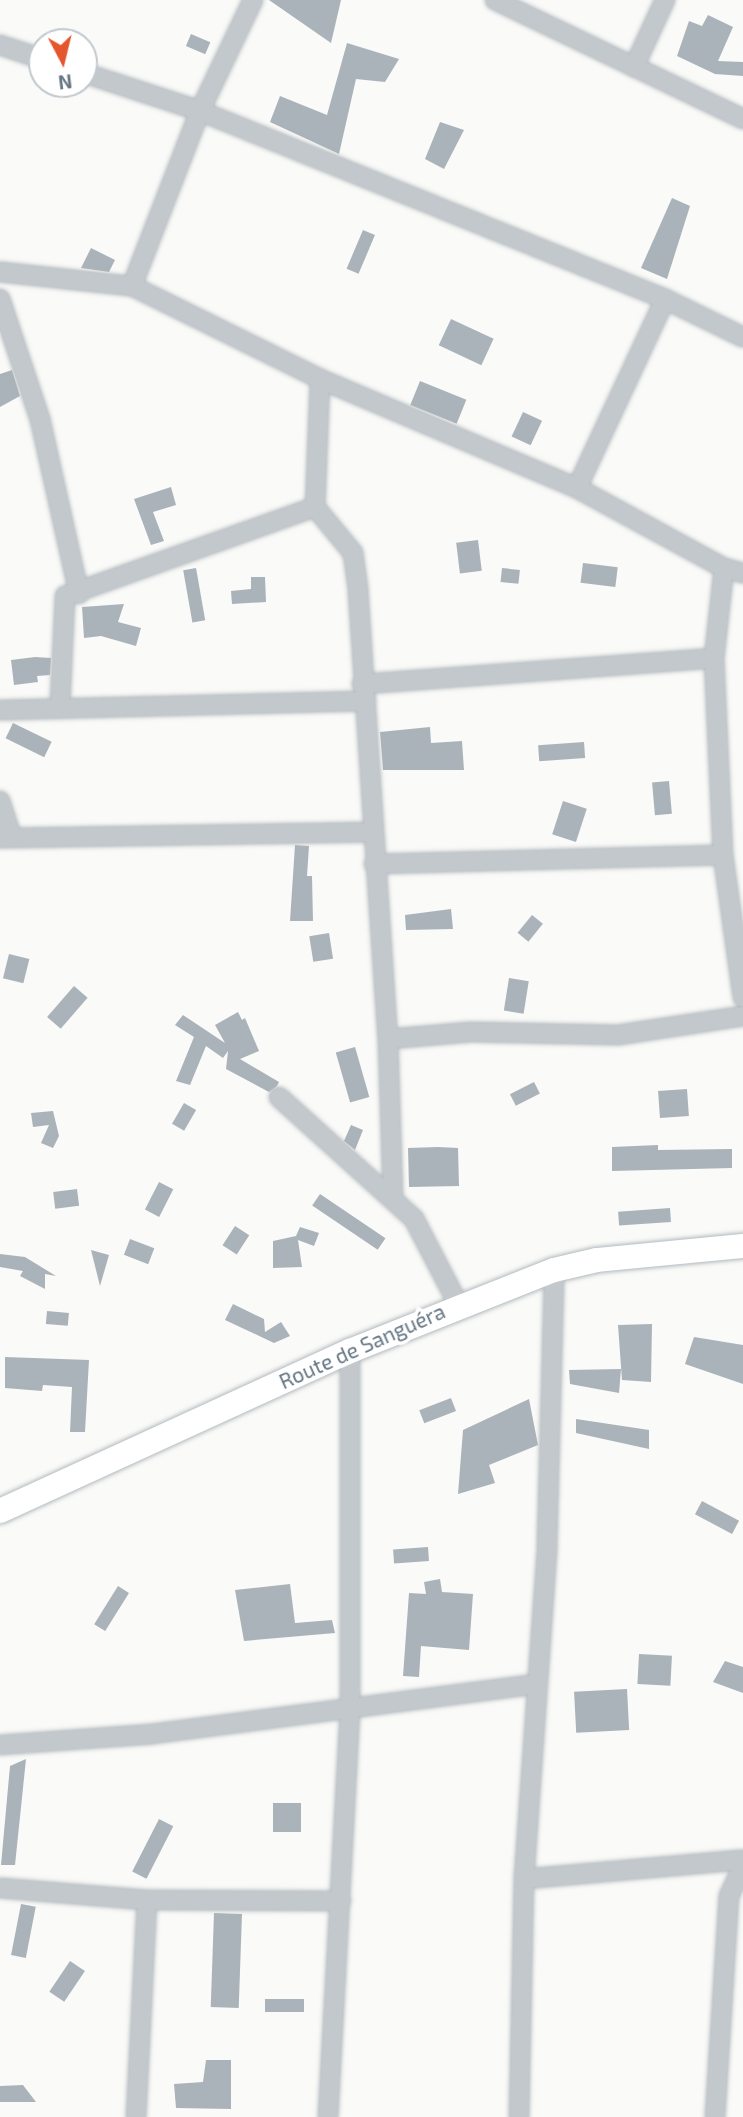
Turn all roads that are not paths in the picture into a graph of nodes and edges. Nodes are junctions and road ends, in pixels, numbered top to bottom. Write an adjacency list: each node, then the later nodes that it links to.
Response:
1 (253, 0): 8 (street)
2 (495, 0): 6 (street)
3 (665, 0): 6 (street)
4 (0, 45): 5 (street)
5 (28, 54)
6 (634, 67): 9 (street)
7 (98, 78): 8 (street)
8 (200, 111): 11 (street); 13 (street)
9 (743, 119)
10 (0, 272): 11 (street)
11 (132, 286): 15 (street)
12 (0, 299): 20 (street)
13 (665, 299): 14 (street); 16 (street)
14 (743, 337)
15 (320, 379): 16 (street); 17 (street)
16 (577, 488): 18 (street)
17 (315, 507): 20 (street); 22 (street)
18 (723, 568): 19 (street); 21 (street)
19 (743, 573)
20 (79, 594): 23 (street)
21 (714, 658): 22 (street); 28 (street)
22 (364, 692): 23 (street); 26 (street)
23 (60, 706): 24 (street)
24 (0, 710)
25 (0, 801): 27 (street)
26 (371, 832): 27 (street); 29 (street)
27 (6, 838)
28 (723, 855): 29 (street); 30 (street)
29 (374, 864): 32 (street)
30 (743, 998)
31 (743, 1016): 32 (street)
32 (388, 1039): 34 (street)
33 (279, 1097): 34 (street)
34 (393, 1198): 37 (street)
35 (743, 1246): 36 (street, Route de Sanguéra)
36 (554, 1270): 37 (street, Route de Sanguéra); 40 (street)
37 (458, 1304): 38 (street, Route de Sanguéra)
38 (350, 1351): 39 (street, Route de Sanguéra); 41 (street)
39 (0, 1511)
40 (535, 1684): 41 (street); 45 (street)
41 (350, 1708): 42 (street); 48 (street)
42 (0, 1745)
43 (743, 1860): 45 (street)
44 (743, 1866): 52 (street)
45 (524, 1880): 51 (street)
46 (0, 1888): 47 (street)
47 (146, 1900): 48 (street); 49 (street)
48 (341, 1901): 50 (street)
49 (136, 2117)
50 (328, 2117)
51 (519, 2117)
52 (715, 2117)

